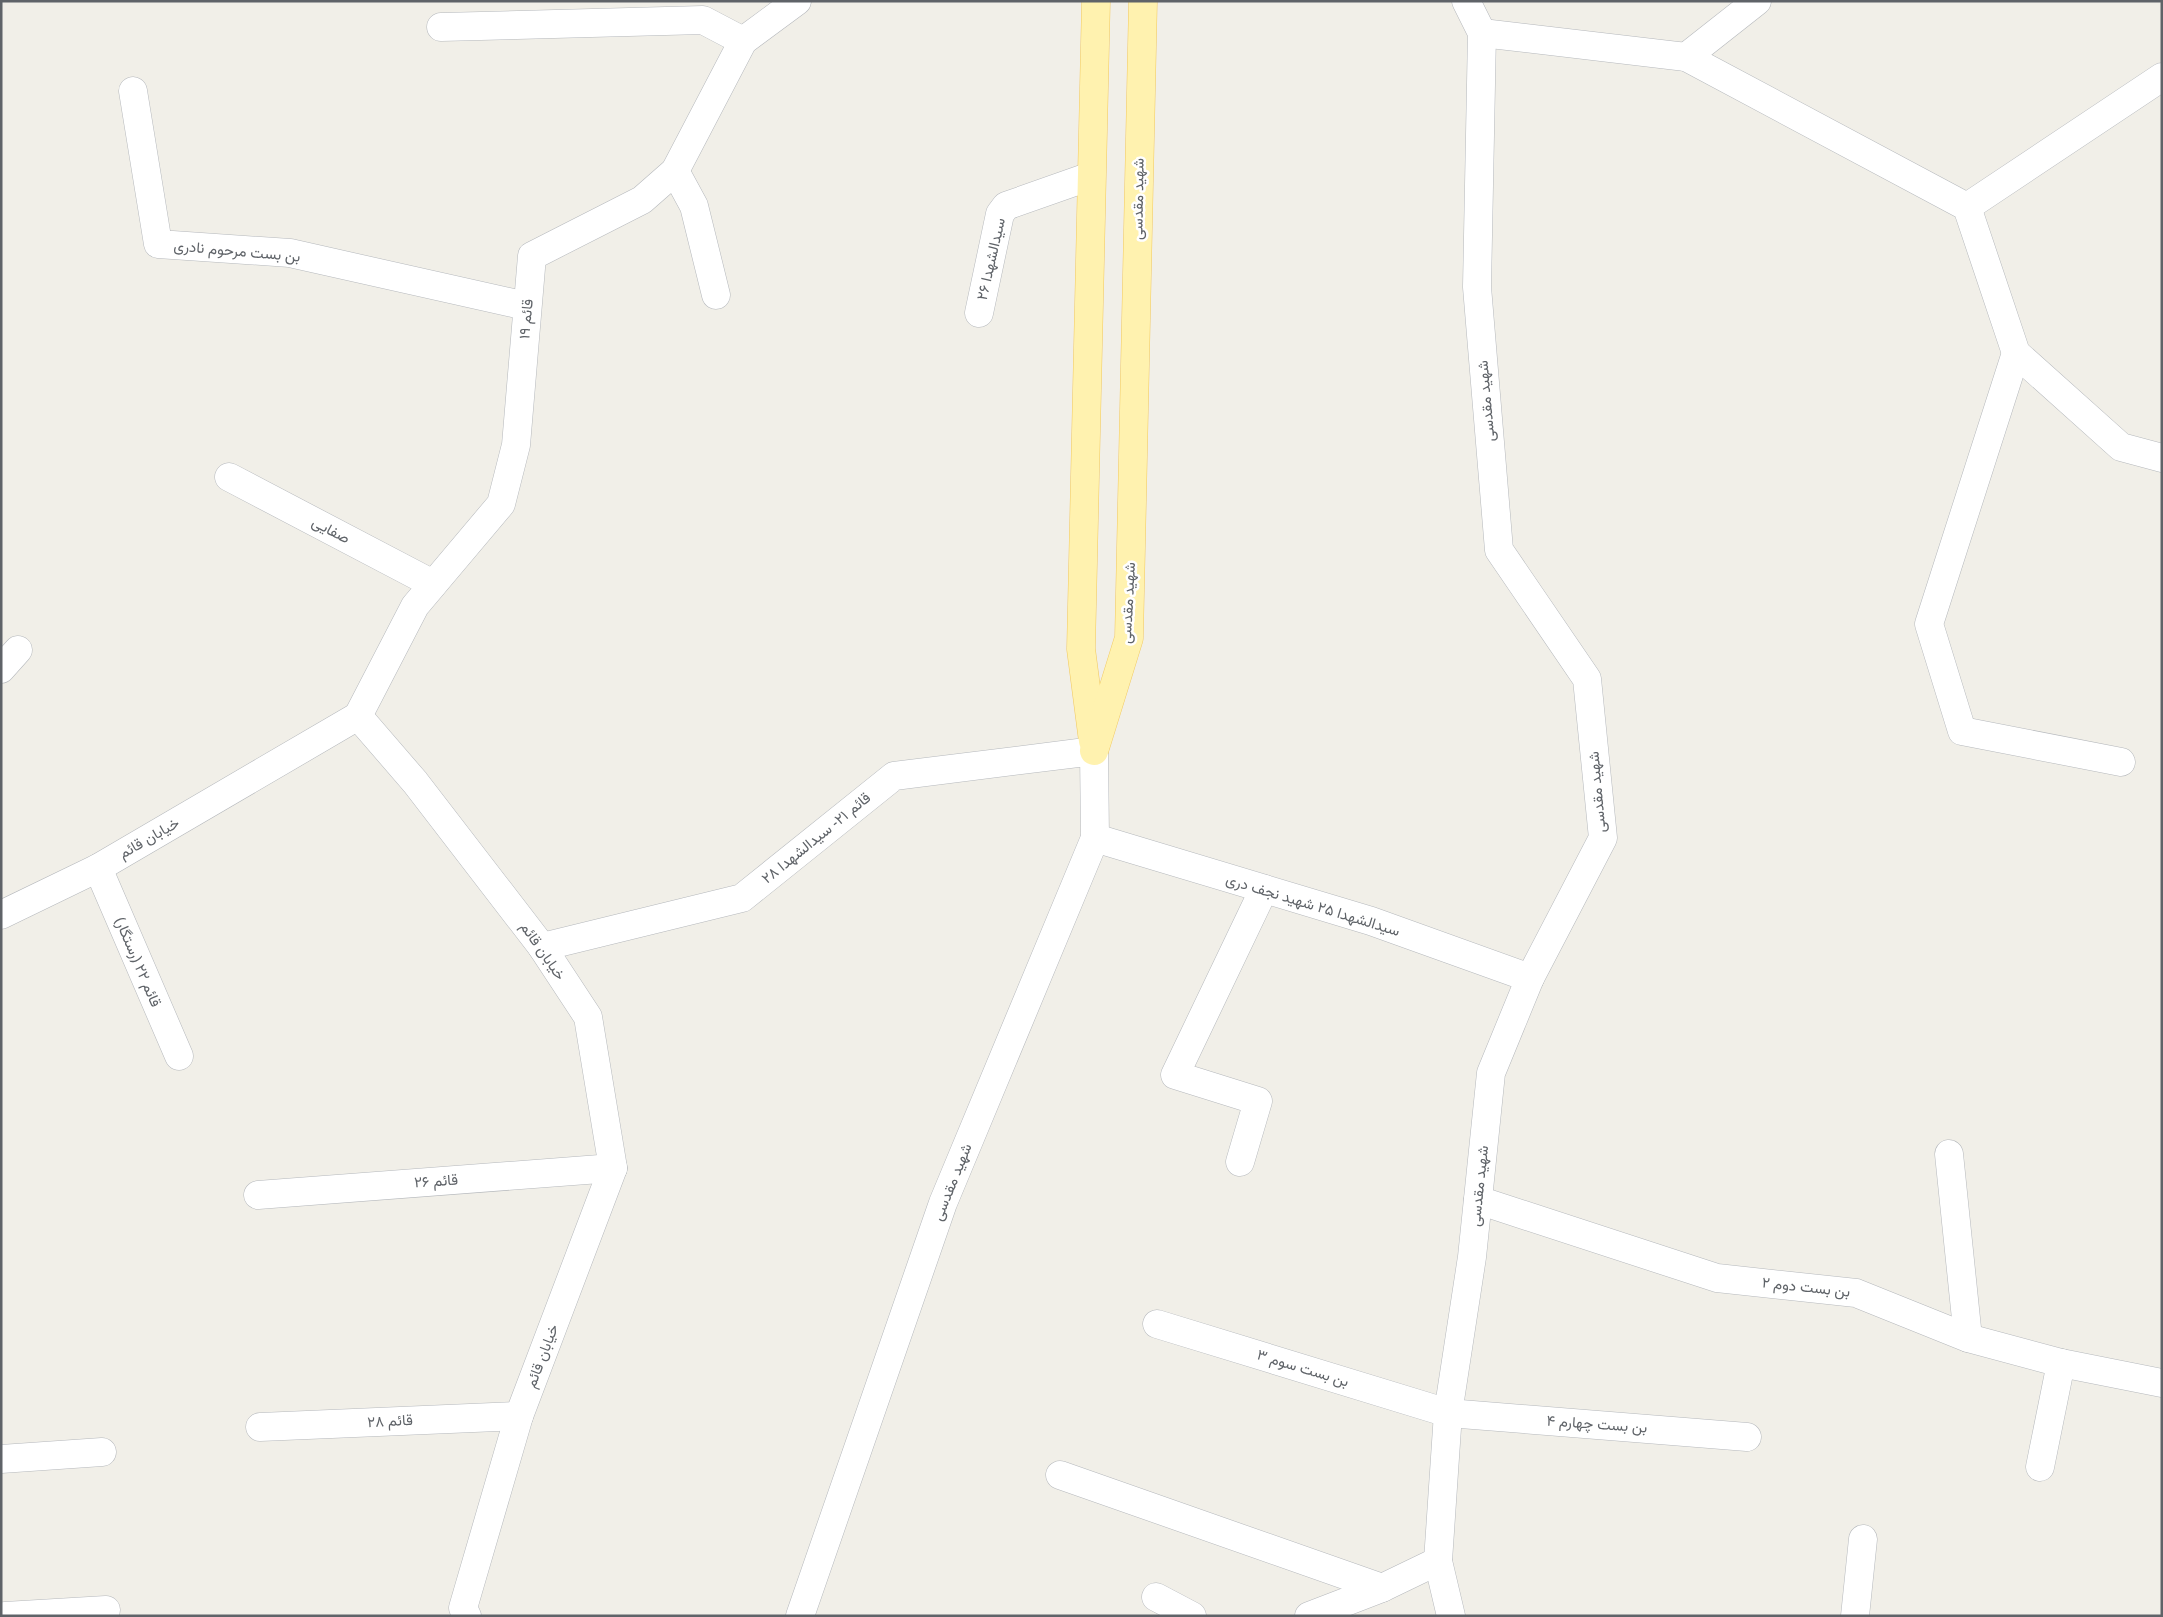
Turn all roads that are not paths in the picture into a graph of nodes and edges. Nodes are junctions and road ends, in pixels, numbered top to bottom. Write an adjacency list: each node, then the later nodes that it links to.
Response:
1 (797, 1): 8 (street, قائم ۱۹)
2 (1096, 1): 13 (main road, شهید مقدسی)
3 (1142, 1): 23 (main road, شهید مقدسی)
4 (1466, 1): 7 (street, شهید مقدسی)
5 (1757, 1): 9 (street)
6 (441, 27): 8 (street)
7 (1482, 33): 9 (street); 30 (street, شهید مقدسی)
8 (743, 41): 12 (street, قائم ۱۹)
9 (1686, 57): 14 (street)
10 (2162, 77): 14 (street)
11 (133, 91): 16 (street, بن بست مرحوم نادری)
12 (675, 171): 15 (street); 16 (street, قائم ۱۹)
13 (1091, 176): 17 (street, سیدالشهدا ۲۶); 23 (main road, شهید مقدسی)
14 (1967, 208): 18 (street)
15 (716, 295)
16 (526, 306): 21 (street, قائم ۱۹)
17 (979, 313)
18 (2016, 353): 19 (street); 24 (street)
19 (2162, 458)
20 (229, 477): 21 (street, صفایی)
21 (433, 584): 22 (street, قائم ۱۹)
22 (358, 716): 26 (street, خیابان قائم); 29 (street, خیابان قائم)
23 (1094, 751): 25 (street, شهید مقدسی); 29 (street, قائم ۲۱- سیدالشهدا ۲۸)
24 (2121, 762)
25 (1095, 838): 27 (street, سیدالشهدا ۲۵ شهید نجف دری); 56 (street, شهید مقدسی)
26 (98, 868): 28 (street, خیابان قائم); 31 (street, قائم ۲۲ (رستگار))
27 (1264, 889): 30 (street, سیدالشهدا ۲۵ شهید نجف دری); 33 (street)
28 (1, 915)
29 (542, 947): 34 (street, خیابان قائم)
30 (1530, 978): 36 (street, شهید مقدسی)
31 (178, 1056)
32 (1950, 1154): 38 (street)
33 (1240, 1162)
34 (613, 1168): 35 (street, قائم ۲۶); 42 (street, خیابان قائم)
35 (258, 1195)
36 (1478, 1200): 38 (street, بن بست دوم ۲); 41 (street, شهید مقدسی)
37 (1157, 1324): 41 (street, بن بست سوم ۳)
38 (1968, 1338): 39 (street, بن بست دوم ۲)
39 (2061, 1362): 40 (street, بن بست دوم ۲); 47 (street)
40 (2162, 1382)
41 (1448, 1413): 44 (street, بن بست چهارم ۴); 50 (street, شهید مقدسی)
42 (519, 1416): 43 (street, قائم ۲۸); 55 (street, خیابان قائم)
43 (260, 1427)
44 (1747, 1436)
45 (102, 1452): 46 (street)
46 (1, 1459)
47 (2040, 1467)
48 (1060, 1475): 51 (street)
49 (1863, 1539): 60 (street)
50 (1438, 1561): 51 (street); 59 (street, شهید مقدسی)
51 (1382, 1588): 58 (street)
52 (1156, 1597): 57 (street)
53 (106, 1610): 54 (street)
54 (5, 1616)
55 (467, 1616)
56 (800, 1616)
57 (1192, 1616)
58 (1309, 1616)
59 (1451, 1616)
60 (1855, 1616)

